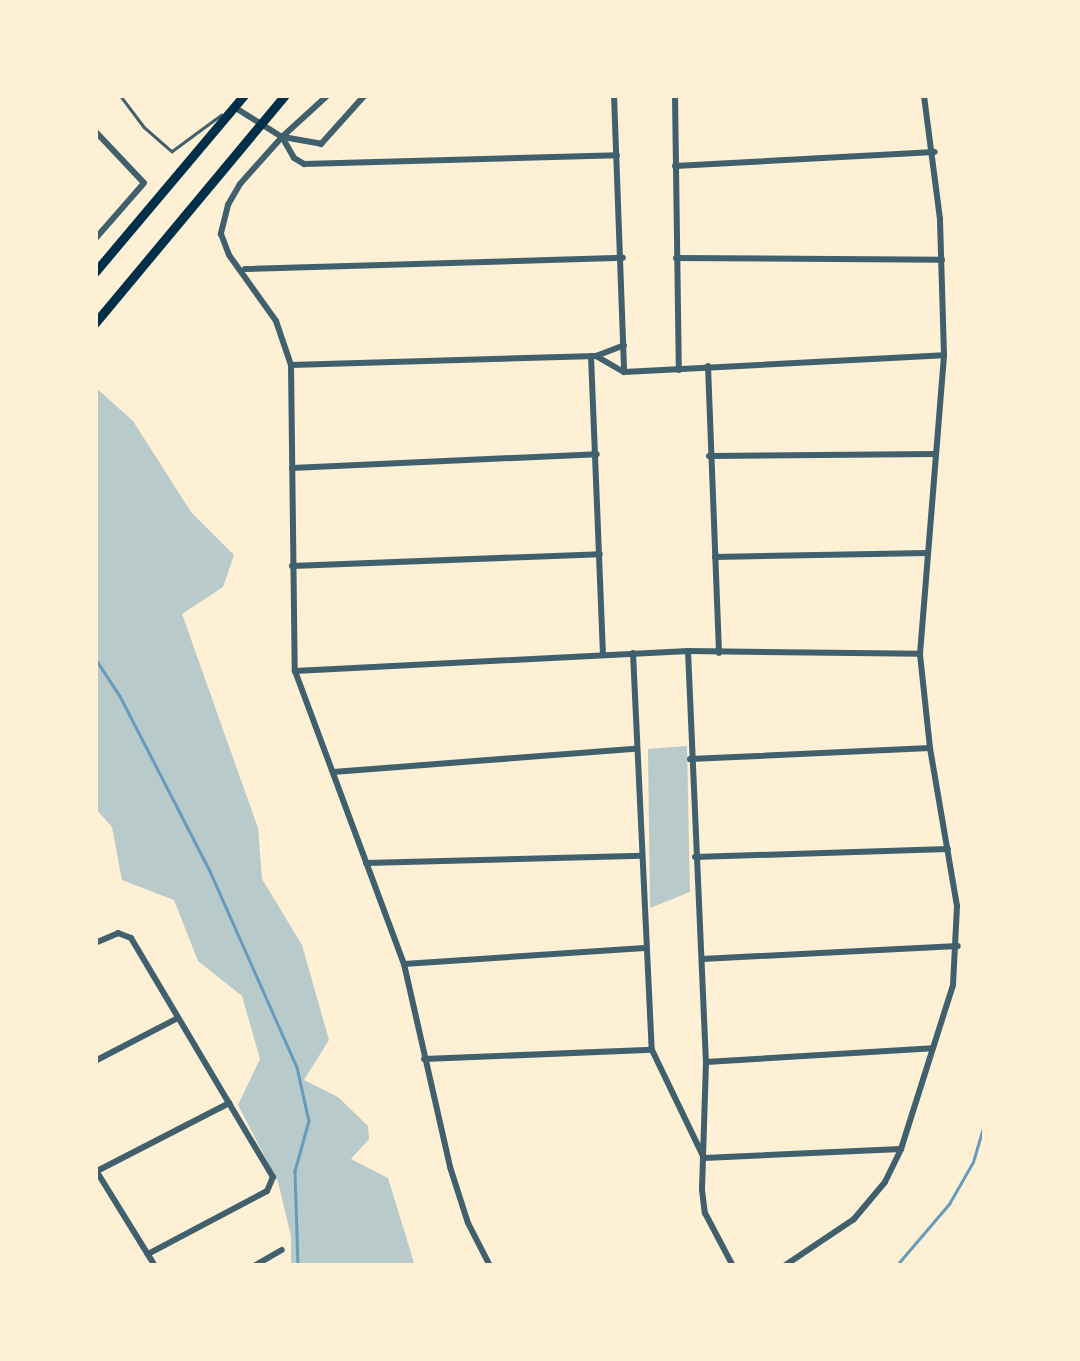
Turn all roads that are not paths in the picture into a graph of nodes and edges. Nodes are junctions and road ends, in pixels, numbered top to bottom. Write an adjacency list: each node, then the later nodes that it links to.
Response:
1 (120, 95): 10 (lane)
2 (244, 95): 9 (main road)
3 (284, 95): 11 (main road)
4 (328, 95): 13 (street)
5 (365, 95): 13 (street)
6 (614, 95): 15 (street)
7 (675, 95): 16 (street)
8 (924, 95): 14 (street)
9 (234, 107): 10 (main road); 11 (street)
10 (227, 117): 22 (main road)
11 (259, 126): 13 (street); 23 (main road)
12 (95, 131): 17 (street)
13 (282, 137): 15 (street); 21 (street)
14 (935, 152): 16 (street); 20 (street)
15 (617, 155): 18 (street)
16 (675, 166): 19 (street)
17 (96, 234)
18 (623, 258): 21 (street); 24 (street)
19 (676, 258): 20 (street); 29 (street)
20 (942, 260): 25 (street)
21 (244, 270): 27 (street)
22 (95, 272)
23 (95, 323)
24 (624, 345): 26 (street); 30 (street)
25 (944, 354): 28 (street); 32 (street)
26 (593, 356): 27 (street); 30 (street); 31 (street)
27 (291, 365): 34 (street)
28 (708, 366): 29 (street); 33 (street)
29 (679, 370): 30 (street)
30 (624, 372)
31 (598, 454): 34 (street); 36 (street)
32 (934, 454): 33 (street); 35 (street)
33 (709, 456): 37 (street)
34 (292, 468): 38 (street)
35 (928, 553): 37 (street); 42 (street)
36 (600, 554): 38 (street); 43 (street)
37 (715, 557): 41 (street)
38 (292, 566): 44 (street)
39 (688, 651): 40 (street); 41 (street); 47 (street)
40 (633, 653): 43 (street); 46 (street)
41 (719, 654): 42 (street)
42 (920, 654): 45 (street)
43 (602, 655): 44 (street)
44 (294, 671): 48 (street)
45 (930, 748): 47 (street); 49 (street)
46 (636, 749): 48 (street); 50 (street)
47 (690, 758): 51 (street)
48 (333, 772): 52 (street)
49 (948, 848): 51 (street); 54 (street)
50 (642, 856): 52 (street); 55 (street)
51 (695, 857): 56 (street)
52 (366, 863): 57 (street)
53 (95, 944): 58 (street)
54 (958, 946): 56 (street); 59 (street)
55 (644, 948): 57 (street); 60 (street)
56 (702, 959): 63 (street)
57 (404, 964): 61 (street)
58 (178, 1018): 62 (street); 64 (street)
59 (933, 1048): 63 (street); 65 (street)
60 (652, 1050): 61 (street); 66 (street)
61 (424, 1058): 72 (street)
62 (95, 1062)
63 (706, 1062): 66 (street)
64 (229, 1103): 67 (street); 69 (street)
65 (901, 1149): 66 (street); 74 (street)
66 (704, 1158): 73 (street)
67 (96, 1172): 69 (street)
68 (282, 1250): 71 (street)
69 (148, 1254): 70 (street)
70 (155, 1266)
71 (254, 1266)
72 (490, 1266)
73 (733, 1266)
74 (784, 1266)

